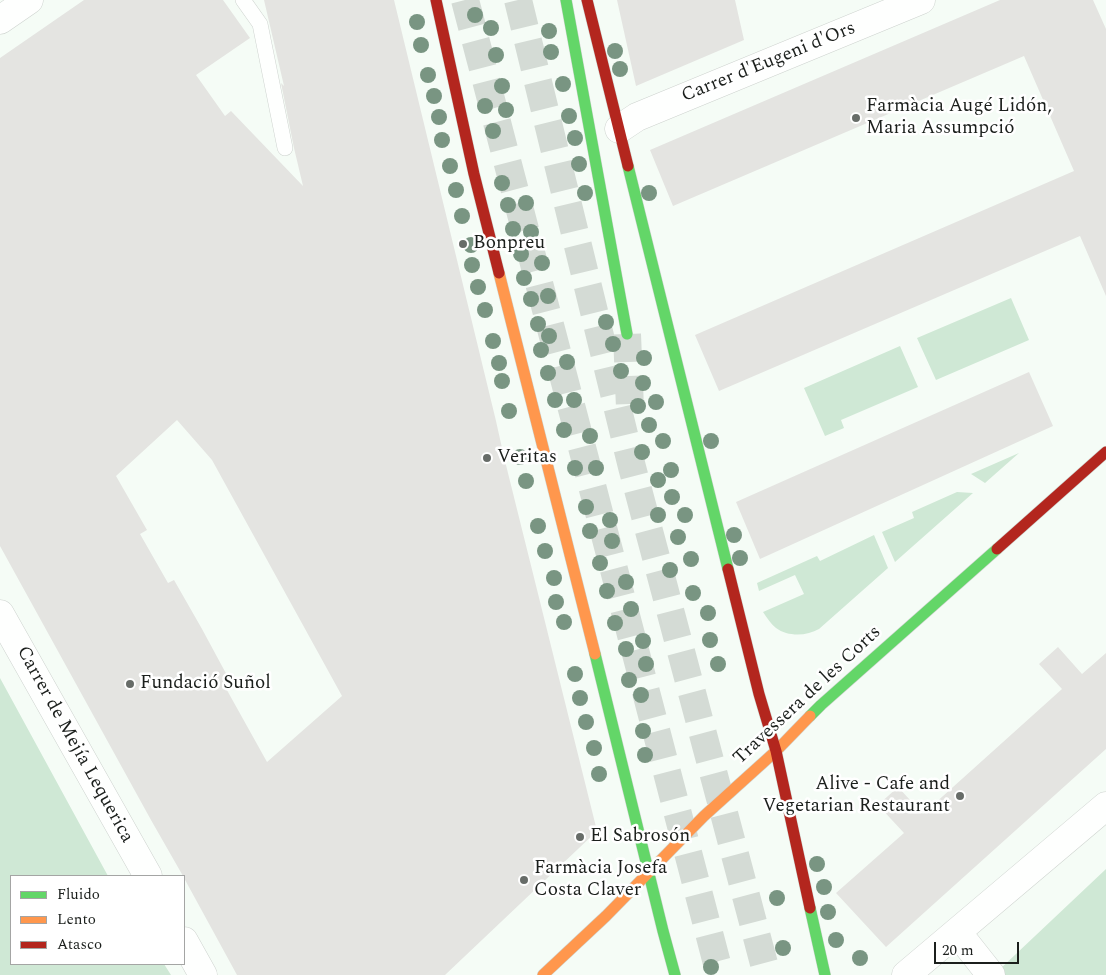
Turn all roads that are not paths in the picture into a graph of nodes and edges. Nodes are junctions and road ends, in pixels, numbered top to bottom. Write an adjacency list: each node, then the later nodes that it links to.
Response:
1 (29, 0): 7 (street)
2 (243, 0): 9 (lane)
3 (436, 0): 15 (main road)
4 (566, 0): 10 (main road)
5 (587, 0): 8 (main road)
6 (921, 0): 8 (street, Carrer d'Eugeni d'Ors)
7 (0, 20)
8 (618, 130): 13 (main road)
9 (285, 148)
10 (627, 334)
11 (1106, 452): 13 (main road, Travessera de les Corts)
12 (0, 614): 16 (street, Carrer de Mejía Lequerica)
13 (776, 751): 15 (main road, Travessera de les Corts); 22 (main road)
14 (1106, 806): 17 (street)
15 (648, 874): 20 (main road, Travessera de les Corts); 21 (main road)
16 (147, 875)
17 (957, 932): 23 (street); 24 (street)
18 (185, 943): 19 (street)
19 (203, 975)
20 (544, 975)
21 (675, 975)
22 (825, 975)
23 (906, 975)
24 (991, 975)

